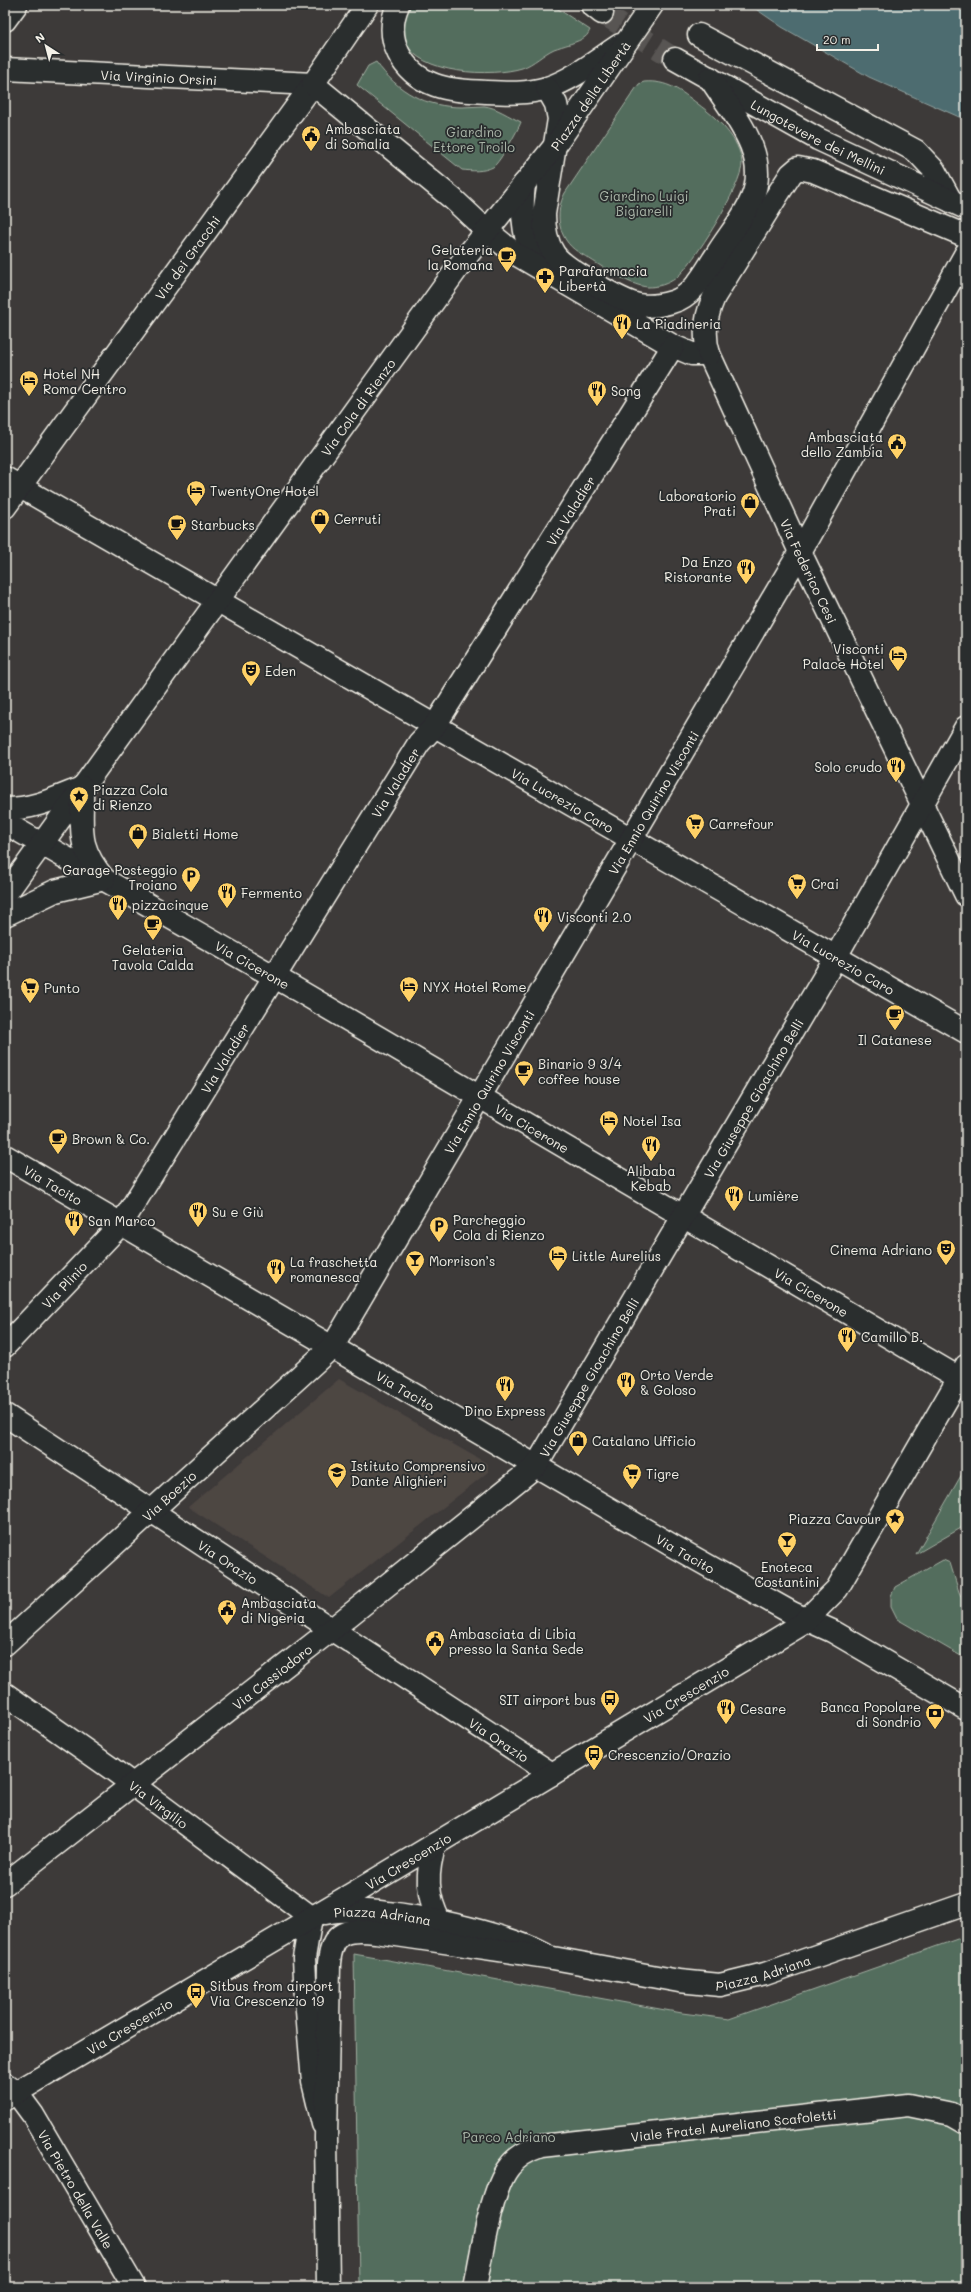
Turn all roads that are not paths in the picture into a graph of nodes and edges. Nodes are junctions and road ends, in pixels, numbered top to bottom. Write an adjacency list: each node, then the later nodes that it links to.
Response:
1 (16, 5): 5 (street)
2 (367, 5): 11 (street, Via dei Gracchi)
3 (398, 5): 12 (street)
4 (650, 6): 7 (street, Piazza della Libertà)
5 (5, 20)
6 (699, 35): 15 (street)
7 (629, 38): 12 (street); 13 (street, Piazza della Libertà)
8 (675, 59): 10 (street, Lungotevere dei Mellini)
9 (5, 69): 11 (street, Via Virginio Orsini)
10 (710, 78): 13 (street); 15 (street, Lungotevere dei Mellini)
11 (313, 84): 16 (street); 22 (street, Via dei Gracchi)
12 (546, 88): 13 (street)
13 (557, 143): 14 (street, Piazza della Libertà)
14 (524, 184): 16 (street, Piazza della Libertà); 19 (street)
15 (958, 204)
16 (486, 230): 19 (street); 25 (street, Via Cola di Rienzo)
17 (966, 236): 21 (street, Via Federico Cesi)
18 (966, 253): 24 (street, Via Ennio Quirino Visconti)
19 (550, 275): 20 (street)
20 (673, 346): 21 (street); 26 (street, Via Valadier)
21 (709, 354): 24 (street, Via Federico Cesi)
22 (12, 482): 23 (street, Via dei Gracchi); 25 (street)
23 (5, 507)
24 (800, 552): 29 (street, Via Federico Cesi); 32 (street, Via Ennio Quirino Visconti)
25 (223, 592): 26 (street, Via Lucrezio Caro); 28 (street)
26 (434, 727): 32 (street, Via Lucrezio Caro); 39 (street, Via Valadier)
27 (966, 727): 29 (street, Via Giuseppe Gioachino Belli)
28 (82, 788): 30 (street); 33 (street); 34 (street)
29 (922, 802): 36 (street, Via Federico Cesi); 38 (street, Via Giuseppe Gioachino Belli)
30 (5, 809)
31 (5, 823): 33 (street)
32 (630, 840): 38 (street, Via Lucrezio Caro); 41 (street, Via Ennio Quirino Visconti)
33 (42, 843): 34 (street); 35 (street)
34 (104, 879): 37 (street); 39 (street, Via Cicerone)
35 (5, 895)
36 (966, 895)
37 (5, 915)
38 (836, 957): 40 (street, Via Lucrezio Caro); 43 (street, Via Giuseppe Gioachino Belli)
39 (275, 977): 41 (street, Via Cicerone); 44 (street, Via Valadier)
40 (966, 1032)
41 (479, 1097): 43 (street, Via Cicerone); 46 (street, Via Ennio Quirino Visconti)
42 (5, 1156): 44 (street, Via Tacito)
43 (684, 1216): 47 (street, Via Cicerone); 49 (street, Via Giuseppe Gioachino Belli)
44 (122, 1223): 45 (street, Via Plinio); 46 (street, Via Tacito)
45 (5, 1346)
46 (333, 1346): 49 (street, Via Tacito); 50 (street, Via Boezio)
47 (962, 1372): 51 (street)
48 (5, 1415): 50 (street, Via Orazio)
49 (536, 1466): 51 (street, Via Tacito); 52 (street, Via Cassiodoro)
50 (151, 1513): 52 (street, Via Orazio); 53 (street, Via Boezio)
51 (808, 1619): 55 (street); 56 (street, Via Crescenzio)
52 (331, 1630): 56 (street, Via Orazio); 57 (street, Via Cassiodoro)
53 (5, 1644)
54 (5, 1694): 57 (street, Via Virgilio)
55 (966, 1708)
56 (552, 1774): 58 (street, Via Crescenzio)
57 (131, 1784): 59 (street, Via Cassiodoro); 61 (street, Via Virgilio)
58 (435, 1844): 61 (street, Via Crescenzio); 62 (street)
59 (5, 1884)
60 (966, 1904): 63 (street, Piazza Adriana)
61 (311, 1917): 62 (street, Piazza Adriana); 64 (street, Via Crescenzio); 66 (street, Piazza Adriana)
62 (440, 1922): 63 (street, Piazza Adriana)
63 (553, 1958): 66 (street, Piazza Adriana)
64 (9, 2092): 67 (street, Via Pietro della Valle)
65 (966, 2122): 69 (street, Viale Fratel Aureliano Scafoletti)
66 (326, 2138): 68 (street, Piazza Adriana)
67 (134, 2287)
68 (328, 2287)
69 (475, 2287)

